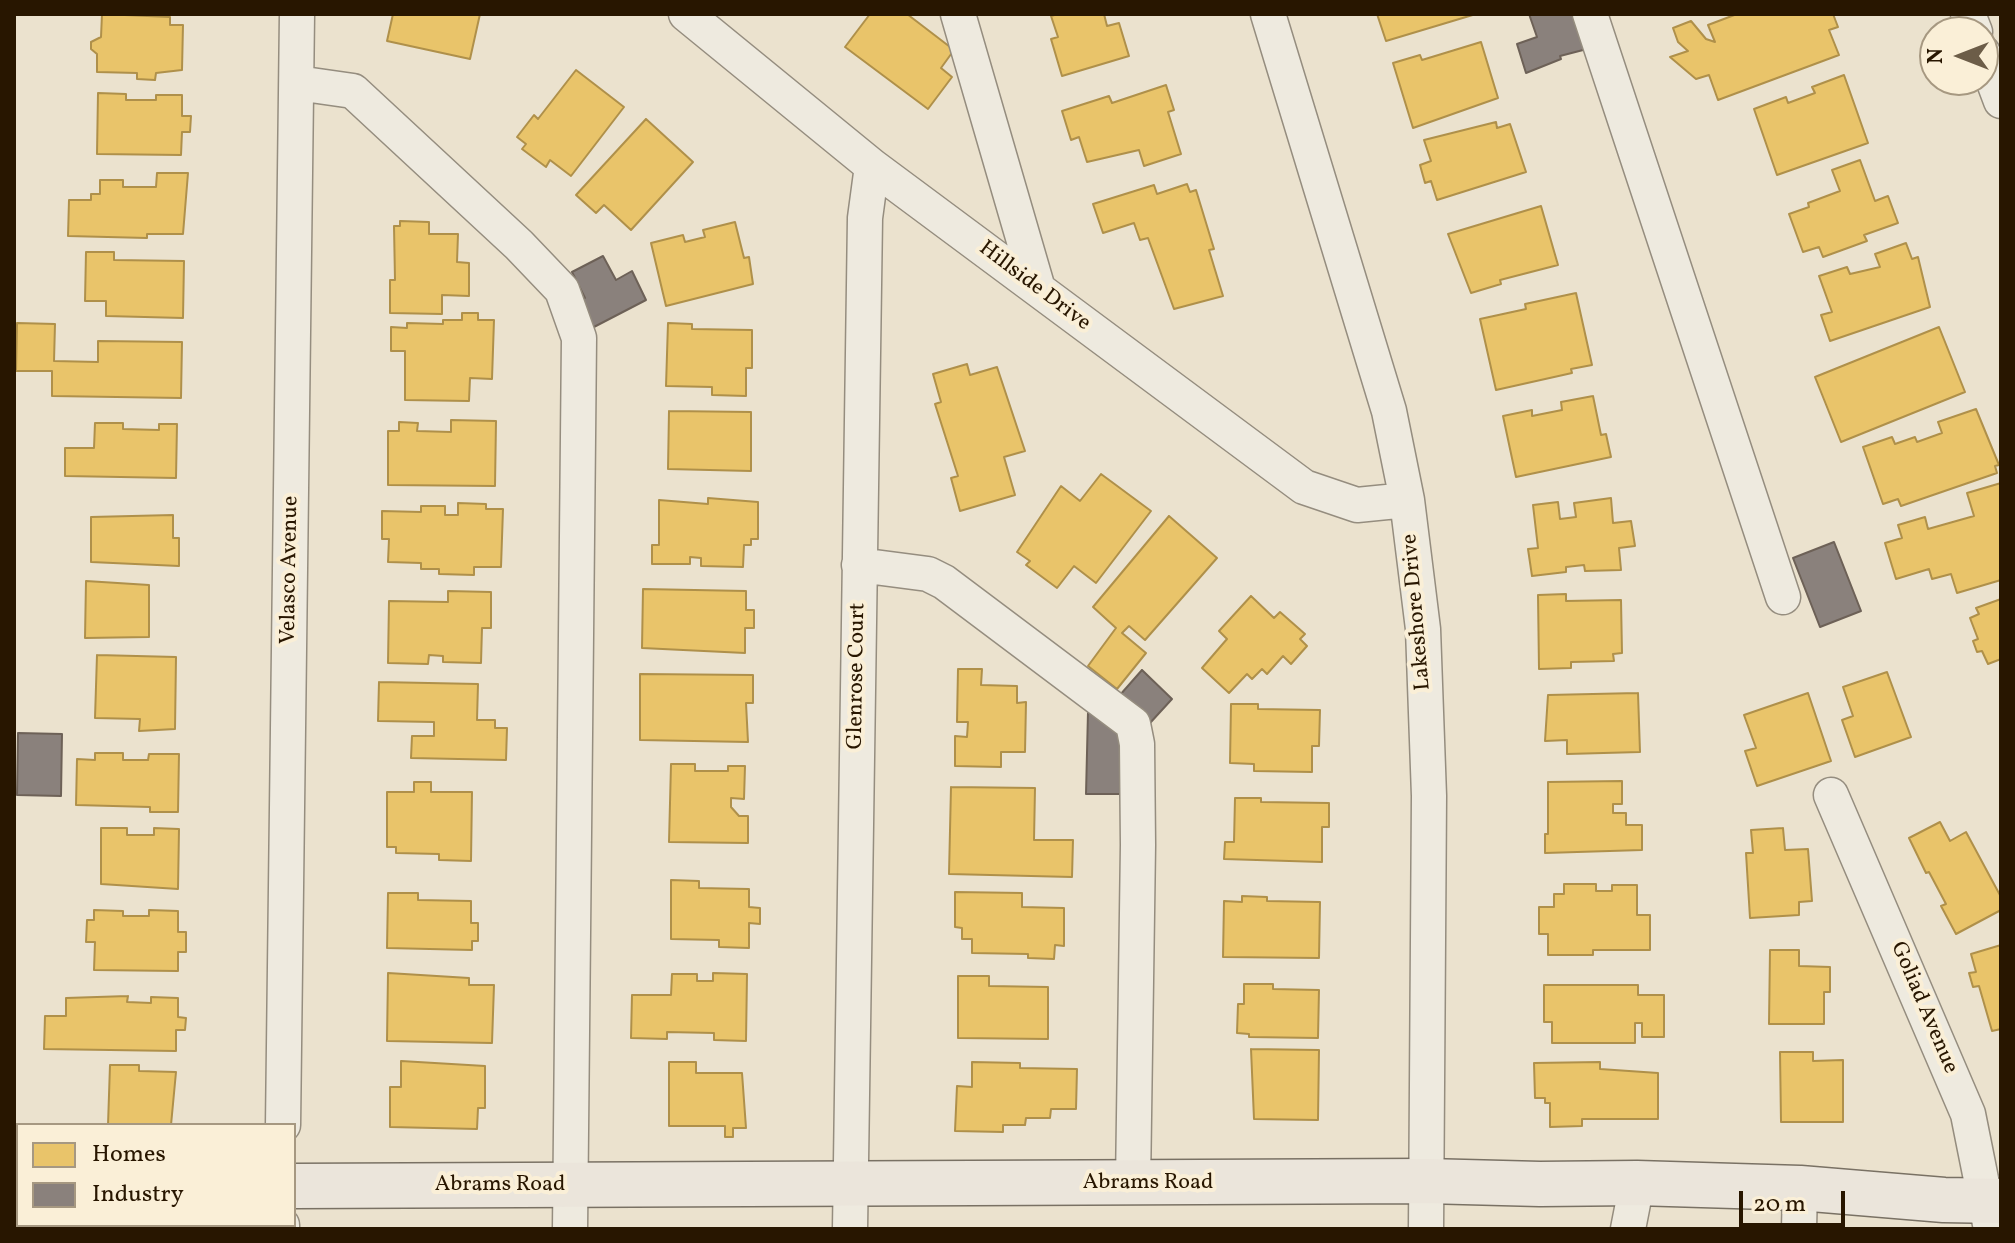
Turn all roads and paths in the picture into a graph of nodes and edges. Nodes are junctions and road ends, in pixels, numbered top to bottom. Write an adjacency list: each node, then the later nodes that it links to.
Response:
1 (297, 14): 6 (street, Velasco Avenue)
2 (686, 14): 7 (street, Hillside Drive)
3 (958, 14): 8 (street)
4 (1268, 14): 9 (street, Lakeshore Drive)
5 (1590, 14): 11 (street)
6 (297, 83): 13 (street, Velasco Avenue); 18 (street)
7 (872, 166): 8 (street, Hillside Drive); 10 (street, Glenrose Court)
8 (1038, 289): 9 (street, Hillside Drive)
9 (1407, 500): 14 (street, Lakeshore Drive)
10 (859, 565): 16 (street); 19 (street, Glenrose Court)
11 (1783, 597)
12 (1831, 795): 21 (street, Goliad Avenue)
13 (283, 1123)
14 (1426, 1181): 15 (main road, Abrams Road); 16 (main road, Abrams Road); 24 (street, Lakeshore Drive)
15 (1637, 1183): 20 (main road, Abrams Road); 25 (street)
16 (1133, 1184): 19 (main road, Abrams Road)
17 (296, 1186): 18 (main road, Abrams Road)
18 (571, 1186): 19 (main road, Abrams Road); 22 (street)
19 (851, 1186): 23 (street, Glenrose Court)
20 (1799, 1208): 21 (main road, Abrams Road)
21 (1993, 1211)
22 (570, 1229)
23 (850, 1229)
24 (1426, 1229)
25 (1628, 1229)

